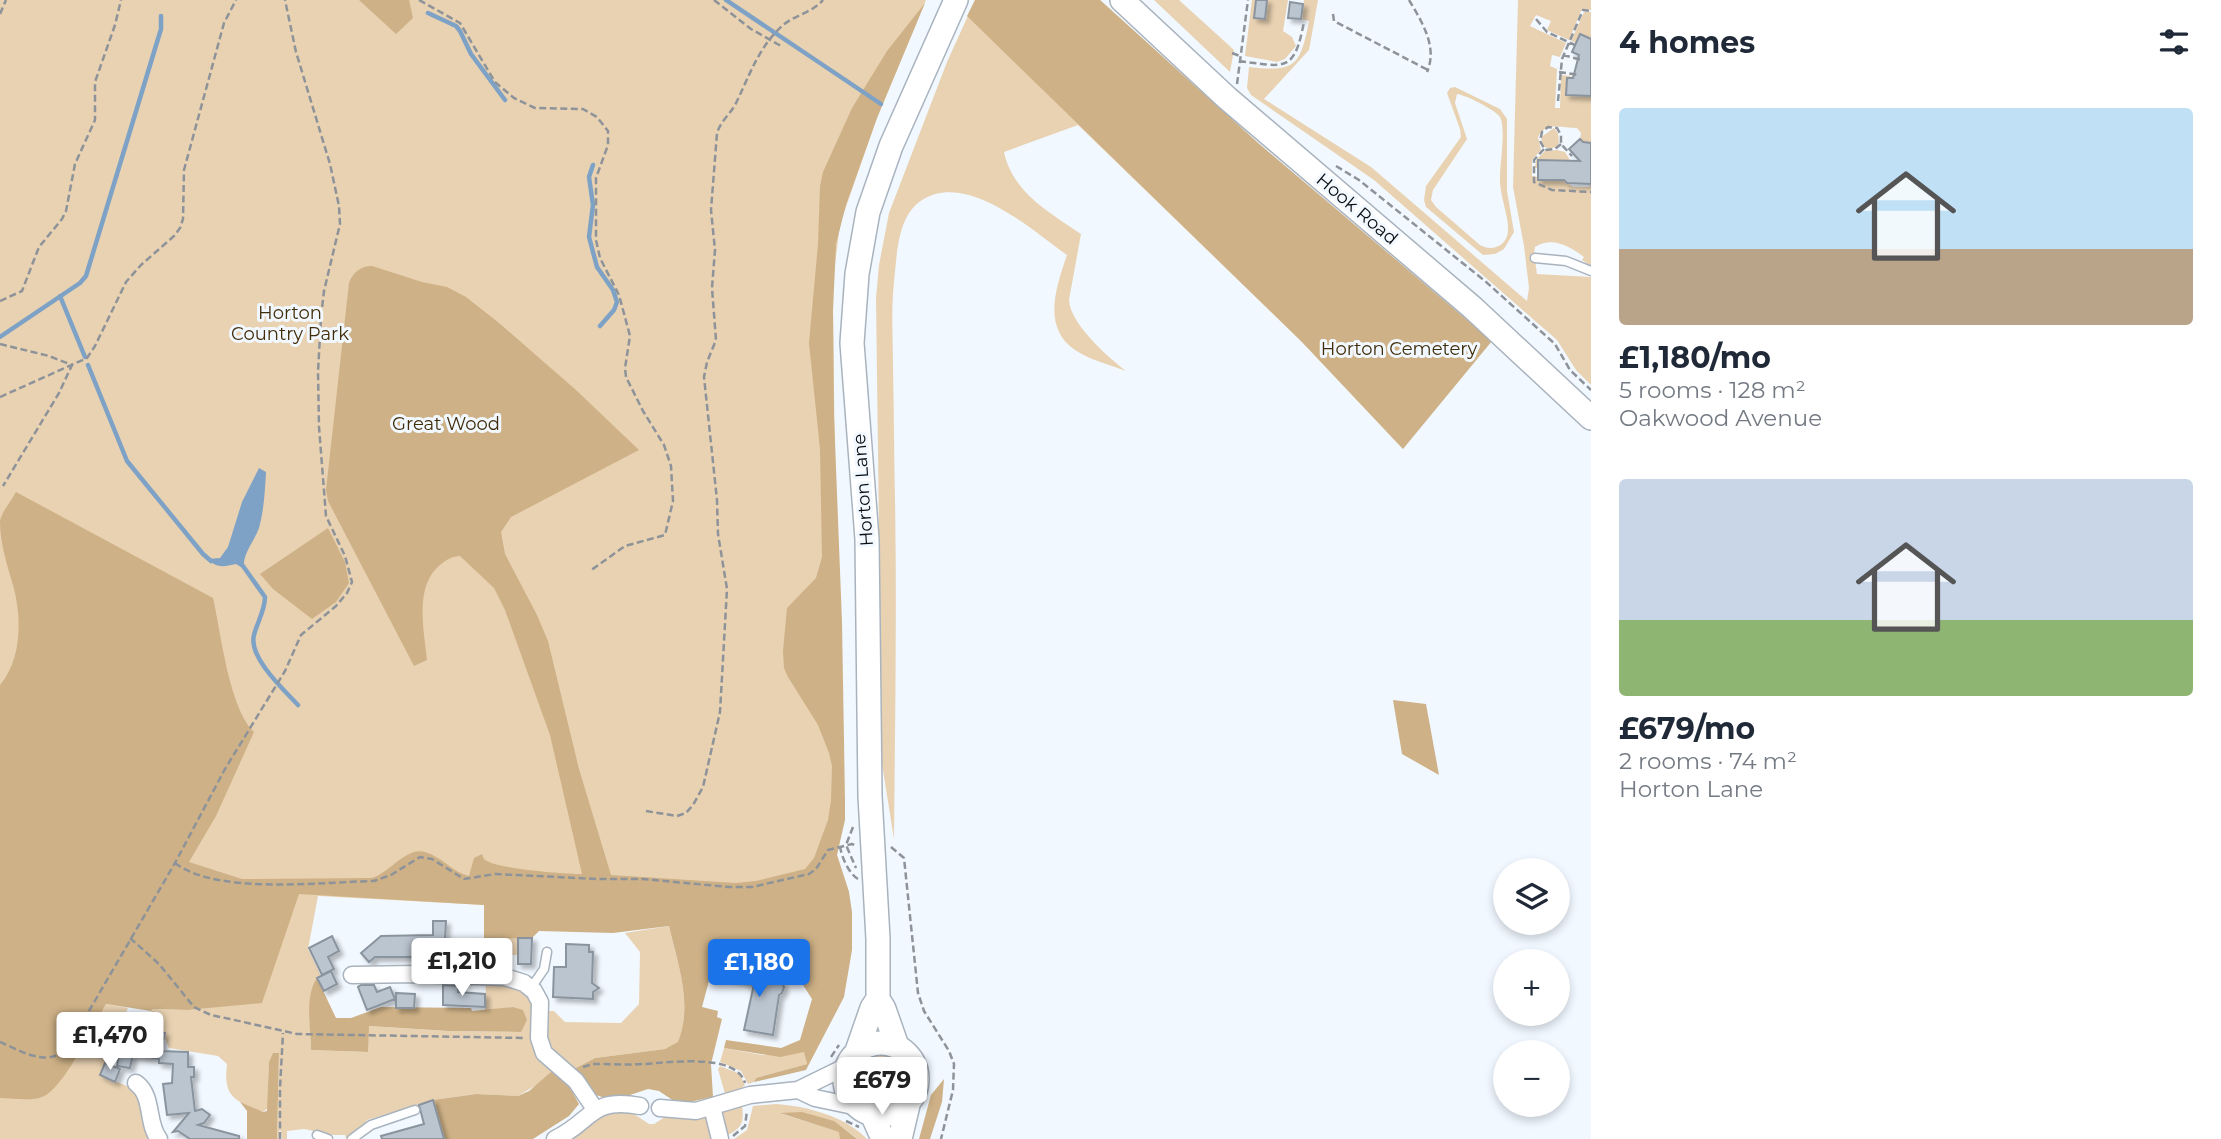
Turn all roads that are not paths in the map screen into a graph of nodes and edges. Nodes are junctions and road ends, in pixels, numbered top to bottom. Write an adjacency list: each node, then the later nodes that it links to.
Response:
1 (956, 0): 9 (street, Horton Lane)
2 (1122, 0): 5 (street, Hook Road)
3 (1535, 258): 4 (lane)
4 (1591, 271)
5 (1591, 418)
6 (547, 952): 8 (lane)
7 (352, 975): 8 (street)
8 (531, 988): 16 (street)
9 (878, 999): 10 (street, Horton Lane); 11 (street, Horton Lane)
10 (897, 1046): 11 (street); 14 (street)
11 (843, 1055): 13 (street); 18 (street)
12 (136, 1083): 20 (street)
13 (799, 1090): 15 (street); 18 (street)
14 (908, 1105): 18 (street); 25 (street)
15 (712, 1107): 16 (street); 24 (street)
16 (595, 1109): 23 (street)
17 (415, 1110): 22 (lane)
18 (863, 1122)
19 (317, 1135): 21 (lane)
20 (159, 1139)
21 (328, 1139)
22 (352, 1139)
23 (555, 1139)
24 (724, 1139)
25 (900, 1139)

